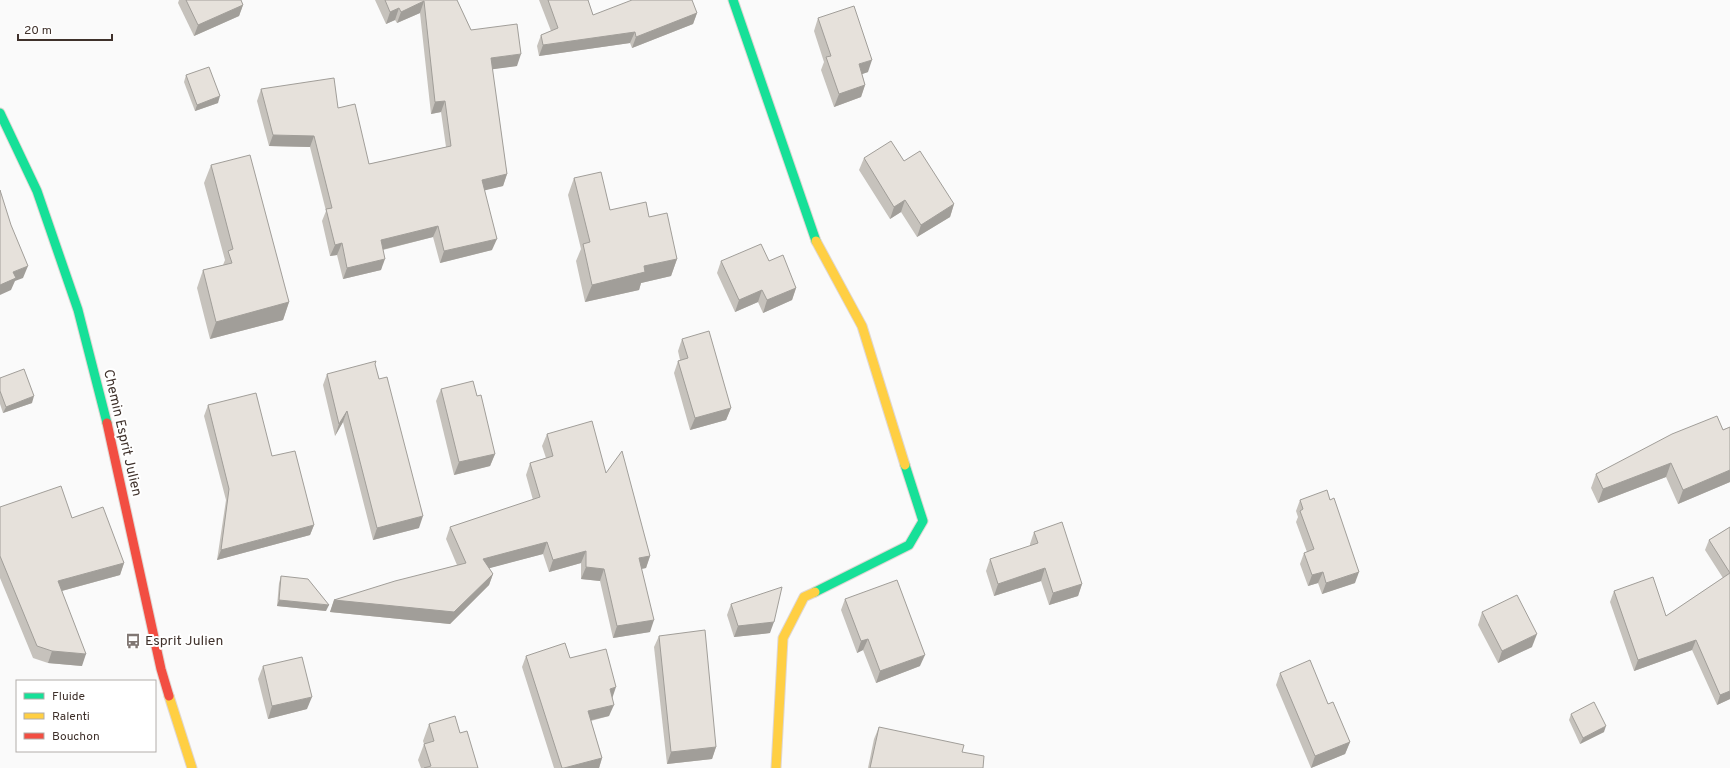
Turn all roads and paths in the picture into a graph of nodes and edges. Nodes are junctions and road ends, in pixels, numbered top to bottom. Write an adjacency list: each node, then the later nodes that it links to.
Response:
1 (733, 0): 4 (street)
2 (0, 112): 3 (street, Chemin Esprit Julien)
3 (192, 768)
4 (776, 768)

